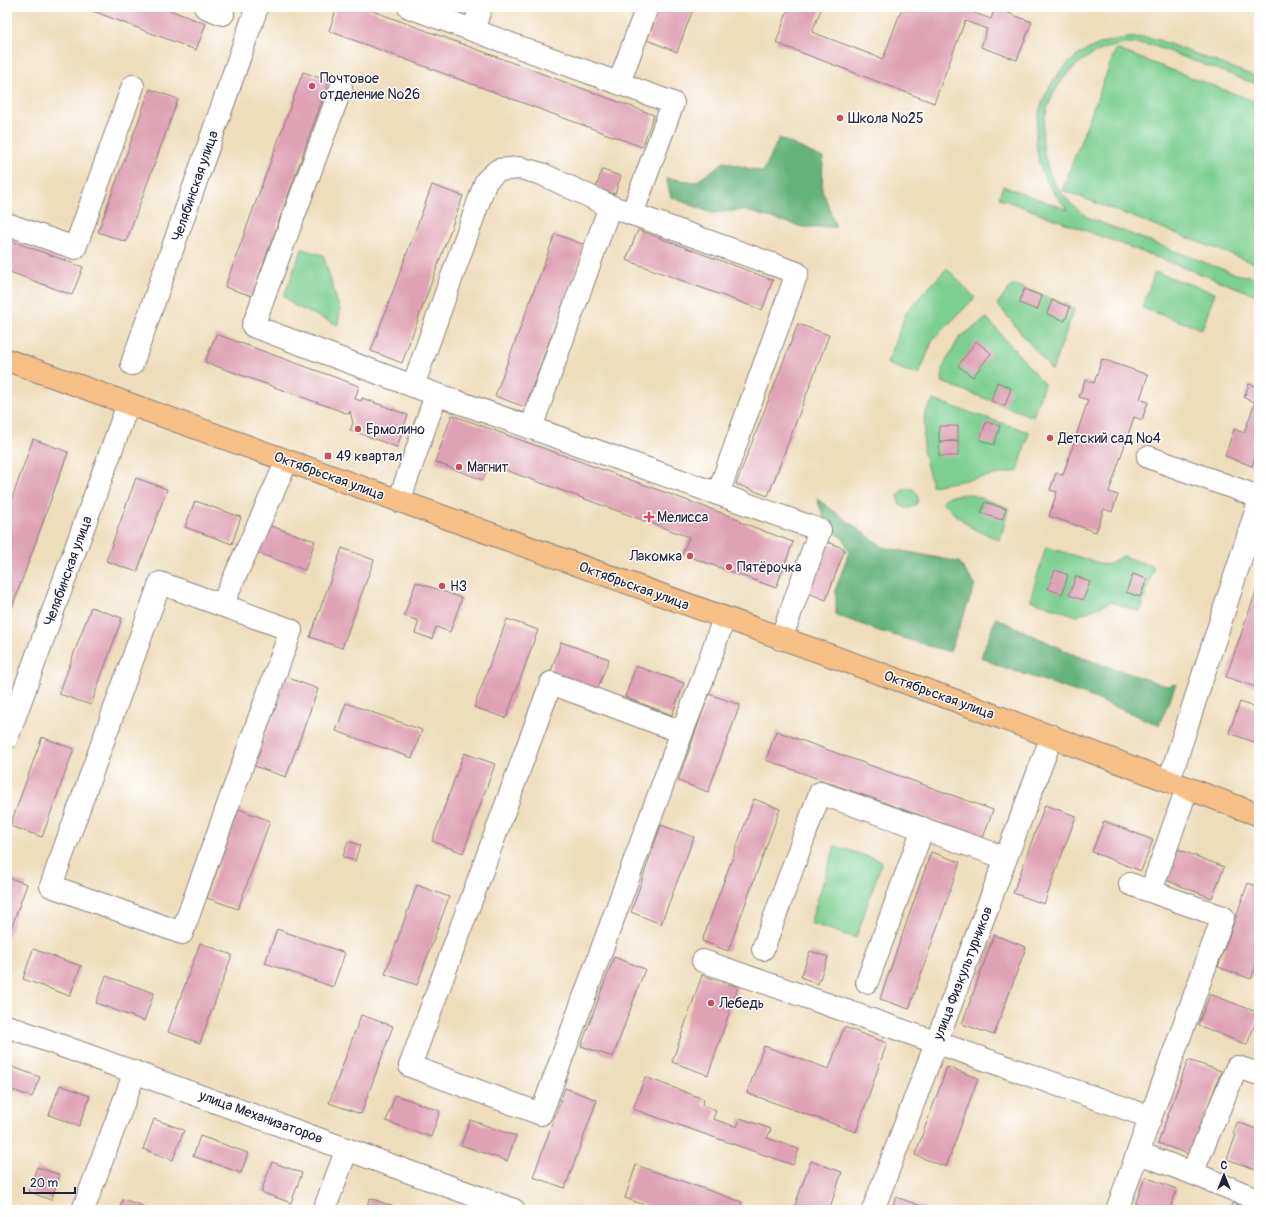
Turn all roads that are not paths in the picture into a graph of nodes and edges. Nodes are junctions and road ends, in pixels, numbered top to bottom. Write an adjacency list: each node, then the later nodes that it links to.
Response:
1 (257, 7): 13 (street, Челябинская улица)
2 (409, 7): 5 (street)
3 (481, 7): 5 (street)
4 (647, 7): 6 (street)
5 (473, 30): 6 (street)
6 (619, 83): 10 (street)
7 (133, 86): 11 (street)
8 (341, 88): 14 (street)
9 (610, 206): 10 (street); 14 (street); 17 (street)
10 (632, 214): 20 (street)
11 (7, 224)
12 (7, 360): 16 (main road, Октябрьская улица)
13 (132, 364)
14 (413, 386): 15 (street)
15 (436, 395): 17 (street); 22 (street)
16 (128, 404): 19 (main road, Октябрьская улица); 29 (street, Челябинская улица)
17 (531, 428): 20 (street)
18 (1148, 457): 21 (street)
19 (287, 461): 22 (main road, Октябрьская улица); 24 (street)
20 (718, 494): 26 (street)
21 (1259, 497)
22 (399, 501): 25 (main road, Октябрьская улица)
23 (1259, 502): 30 (street)
24 (222, 605): 24 (street)
25 (724, 618): 26 (main road, Октябрьская улица); 27 (street)
26 (781, 639): 28 (main road, Октябрьская улица)
27 (682, 732): 27 (street)
28 (1052, 736): 30 (main road, Октябрьская улица); 33 (street, улица Физкультурников)
29 (7, 738)
30 (1178, 784): 31 (main road, Октябрьская улица); 35 (street)
31 (1259, 815)
32 (922, 828): 33 (street); 36 (street); 38 (street)
33 (1006, 858): 40 (street, улица Физкультурников)
34 (1130, 884): 35 (street)
35 (1151, 892): 43 (street)
36 (763, 949)
37 (703, 961): 40 (street)
38 (867, 982)
39 (7, 1026): 41 (street, улица Механизаторов)
40 (937, 1042): 43 (street); 51 (street, улица Физкультурников)
41 (134, 1072): 44 (street, улица Механизаторов); 48 (street)
42 (1259, 1074): 46 (street)
43 (1150, 1117): 45 (street)
44 (347, 1148): 49 (street); 50 (street, улица Механизаторов)
45 (1139, 1153): 46 (street); 52 (street)
46 (1192, 1173): 47 (street)
47 (1259, 1200)
48 (83, 1210)
49 (324, 1210)
50 (514, 1210)
51 (873, 1210)
52 (1117, 1210)

